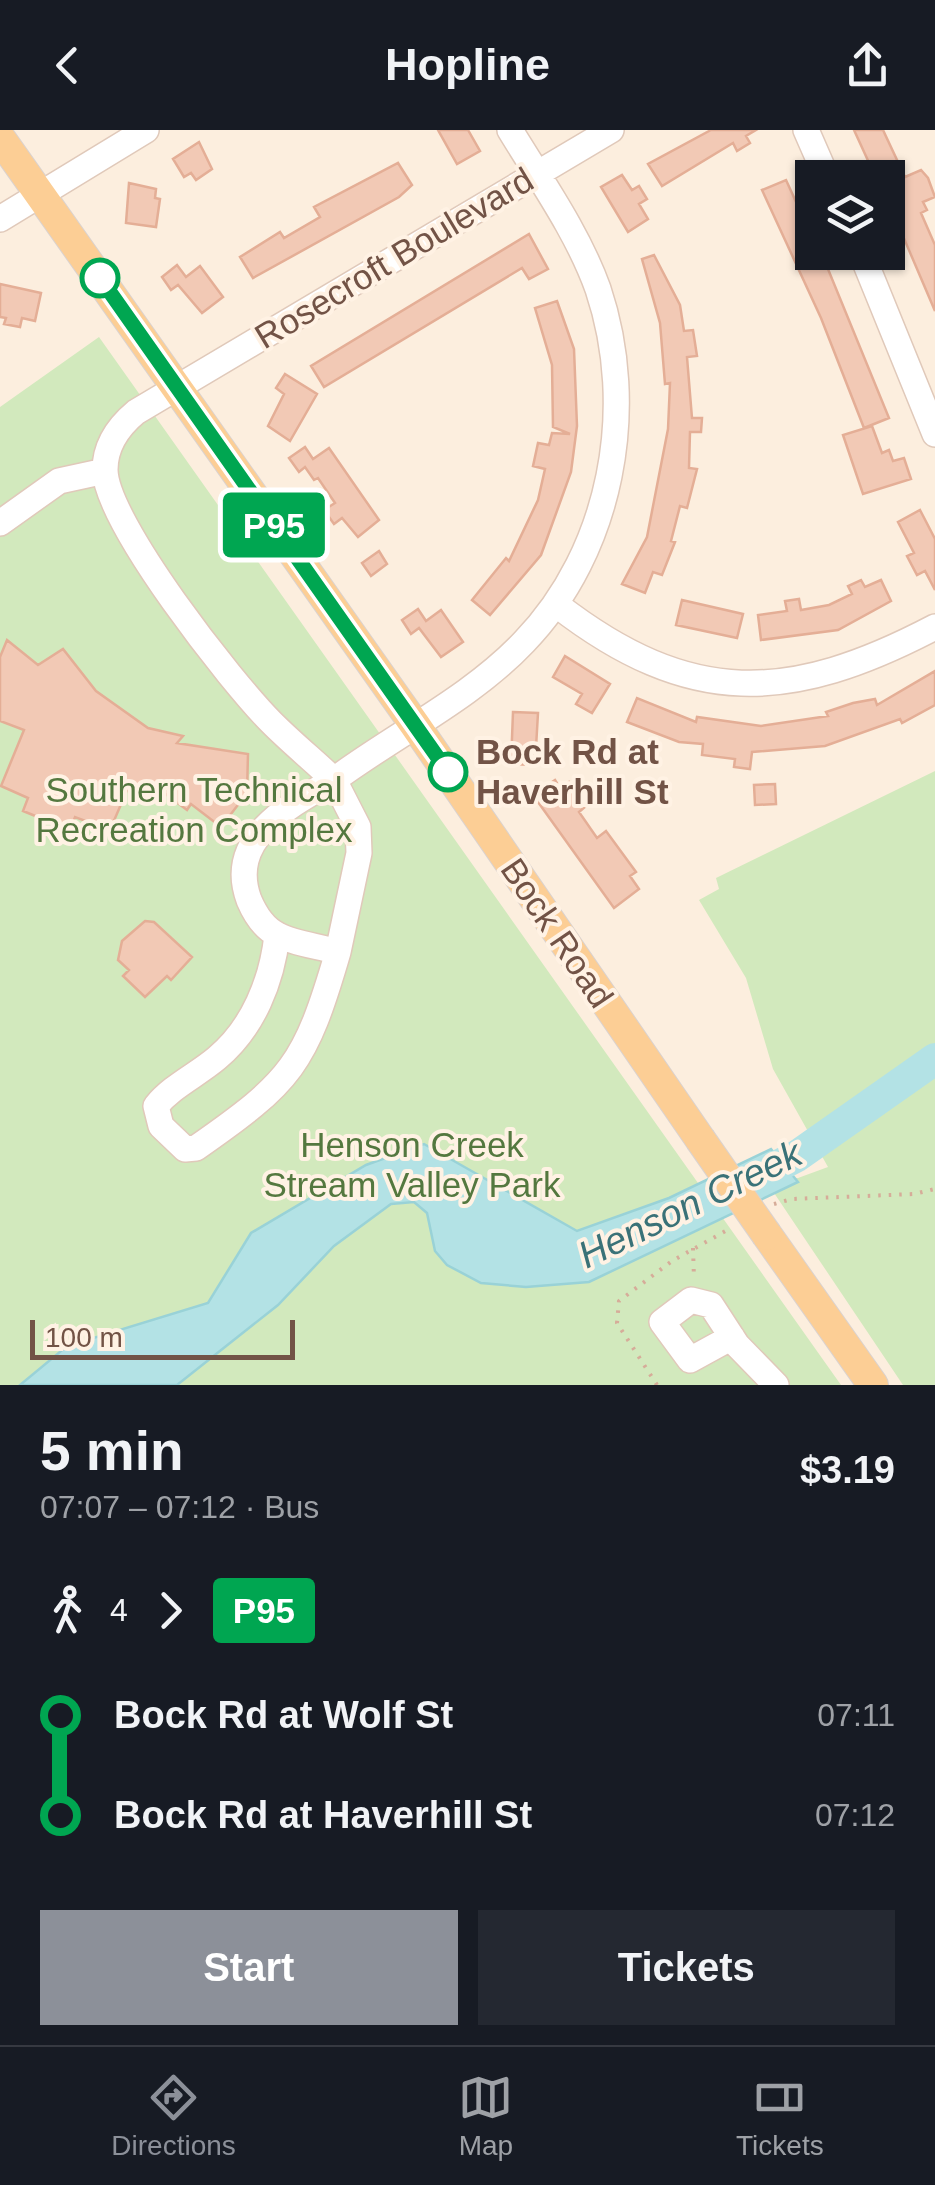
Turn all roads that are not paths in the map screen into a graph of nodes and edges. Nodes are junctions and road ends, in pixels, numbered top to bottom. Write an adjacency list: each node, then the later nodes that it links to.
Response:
1 (146, 130): 8 (street)
2 (510, 130): 7 (street)
3 (611, 130): 7 (street, Rosecroft Boulevard)
4 (806, 130): 6 (street)
5 (0, 138): 8 (main road, Bock Road)
6 (819, 160)
7 (536, 174): 11 (street, Rosecroft Boulevard); 15 (street)
8 (38, 194): 9 (street); 11 (main road, Bock Road)
9 (0, 219)
10 (868, 270): 12 (street)
11 (177, 387): 13 (street, Rosecroft Boulevard); 17 (main road, Bock Road)
12 (935, 434)
13 (105, 470): 14 (street); 18 (street)
14 (0, 523)
15 (557, 605): 16 (street); 17 (street)
16 (935, 627)
17 (415, 724): 18 (street); 23 (main road, Bock Road, bridge)
18 (334, 780): 19 (street); 20 (street)
19 (277, 935): 20 (street); 20 (street)
20 (338, 952)
21 (732, 1337): 21 (street); 22 (street)
22 (776, 1385)
23 (873, 1385)

